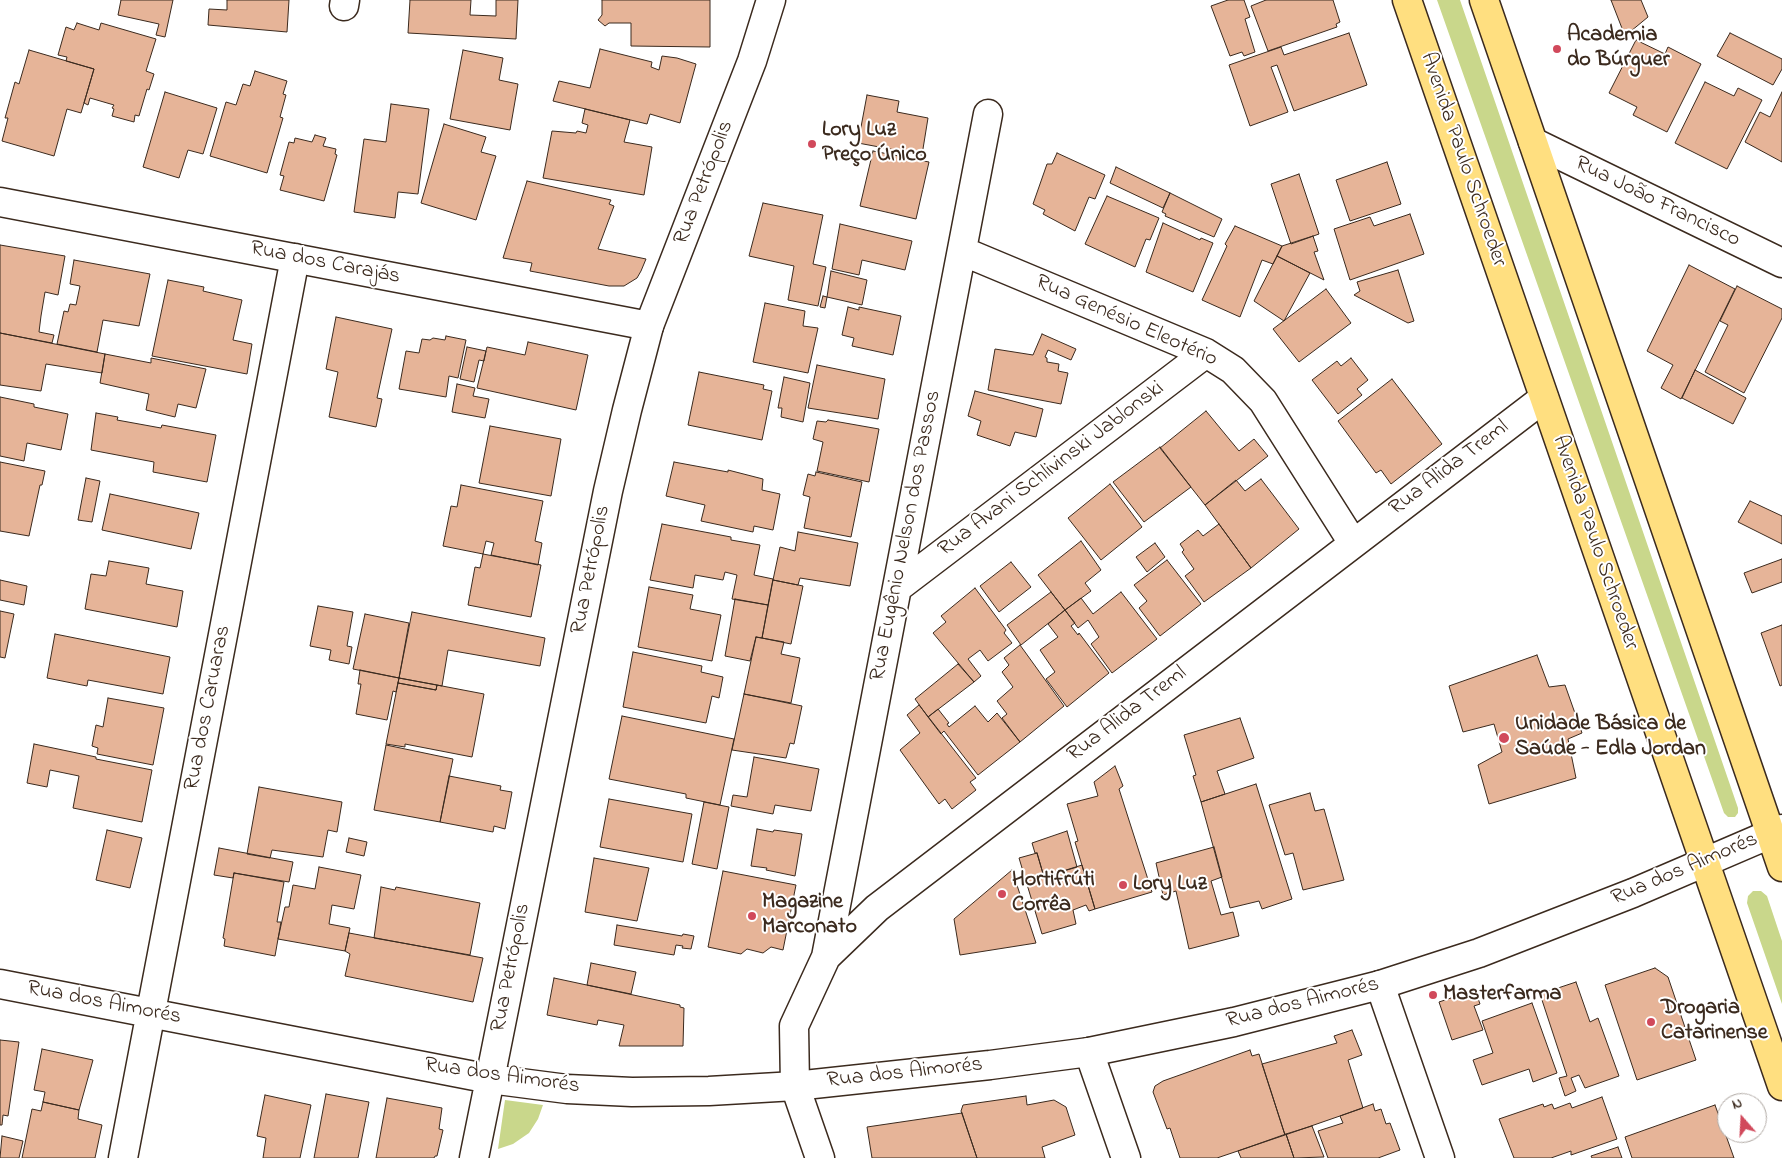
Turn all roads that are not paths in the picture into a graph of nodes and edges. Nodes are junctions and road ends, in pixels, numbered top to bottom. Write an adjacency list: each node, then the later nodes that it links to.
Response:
1 (771, 0): 10 (street, Rua Petrópolis)
2 (1407, 0): 12 (main road, Avenida Paulo Schroeder)
3 (1484, 0): 5 (main road)
4 (988, 114): 7 (street, Rua Eugênio Nelson dos Passos)
5 (1533, 142): 9 (street, Rua João Francisco); 15 (main road)
6 (0, 202): 8 (street, Rua dos Carajás)
7 (962, 251): 11 (street, Rua Genésio Eleotério); 14 (street, Rua Eugênio Nelson dos Passos)
8 (295, 258): 10 (street, Rua dos Carajás); 21 (street, Rua dos Caruaras)
9 (1782, 263)
10 (649, 326): 23 (street, Rua Petrópolis)
11 (1206, 353): 13 (street, Rua Genésio Eleotério); 14 (street, Rua Avani Schlivinski Jablonski)
12 (1544, 398): 13 (street, Rua Alida Treml); 16 (main road, Avenida Paulo Schroeder)
13 (1353, 543): 18 (street, Rua Alida Treml)
14 (897, 588): 18 (street, Rua Eugênio Nelson dos Passos)
15 (1776, 831): 16 (street, Rua dos Aimorés); 17 (main road)
16 (1705, 863): 20 (street, Rua dos Aimorés); 25 (main road, Avenida Paulo Schroeder)
17 (1782, 867)
18 (826, 957): 24 (street, Rua Alida Treml)
19 (0, 984): 21 (street, Rua dos Aimorés)
20 (1380, 985): 22 (street, Rua dos Aimorés); 30 (street)
21 (150, 1013): 23 (street, Rua dos Aimorés); 26 (street, Rua dos Caruaras)
22 (1089, 1052): 24 (street, Rua dos Aimorés); 29 (street)
23 (490, 1079): 24 (street, Rua dos Aimorés); 27 (street, Rua Petrópolis)
24 (795, 1086): 28 (street, Rua Alida Treml)
25 (1782, 1086)
26 (123, 1158)
27 (474, 1158)
28 (820, 1158)
29 (1126, 1158)
30 (1440, 1158)

